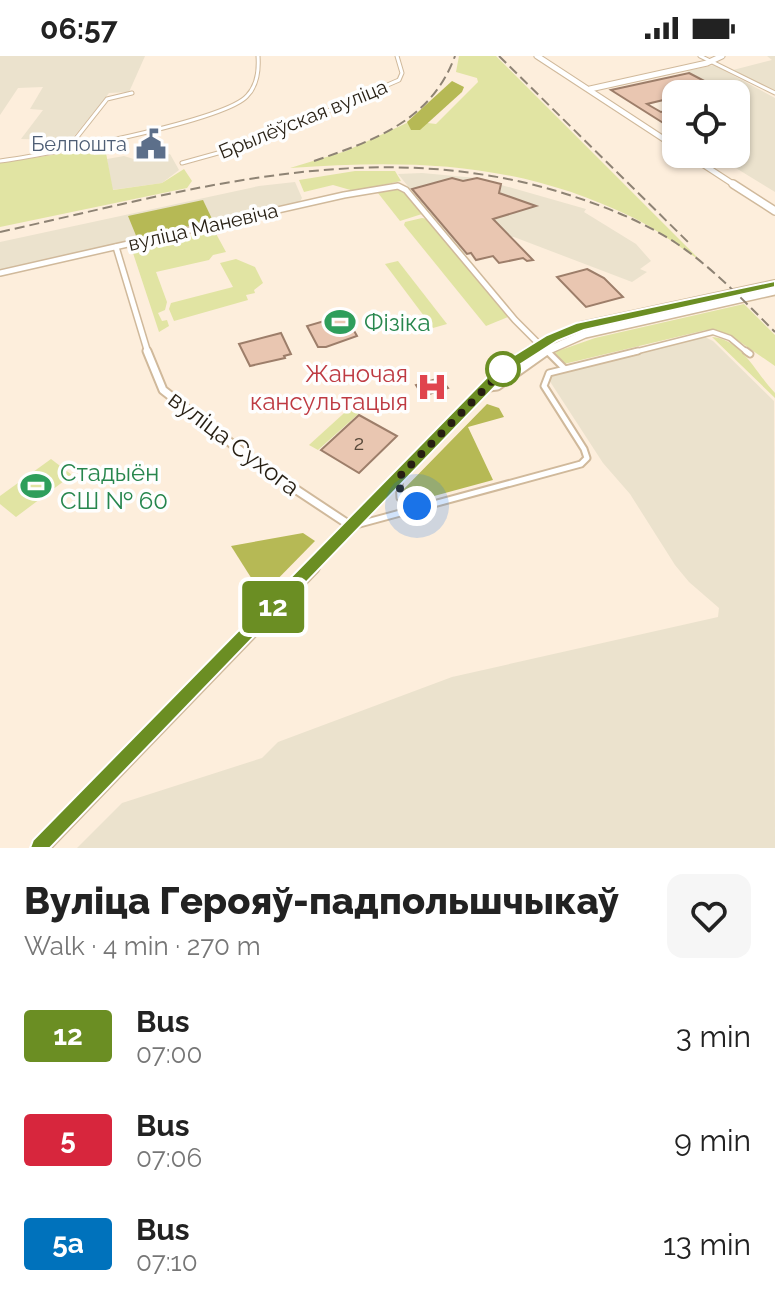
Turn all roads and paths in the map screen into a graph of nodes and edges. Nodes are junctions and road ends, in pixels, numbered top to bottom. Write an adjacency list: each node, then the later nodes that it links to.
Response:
1 (258, 56): 11 (street)
2 (397, 56): 13 (street, Брылёўская вуліца)
3 (537, 56): 7 (main road)
4 (700, 56): 6 (street)
5 (722, 56): 6 (main road)
6 (711, 62): 7 (main road); 9 (street)
7 (590, 89): 10 (main road)
8 (132, 93): 11 (street)
9 (775, 93)
10 (662, 138)
11 (66, 151): 12 (street)
12 (0, 161)
13 (182, 163)
14 (709, 168): 15 (main road)
15 (775, 211)
16 (116, 247): 17 (street, вуліца Маневіча); 19 (street, вуліца Маневіча); 24 (street, вуліца Сухога)
17 (0, 273)
18 (773, 288): 19 (main road)
19 (543, 348): 21 (street); 22 (main road)
20 (750, 354): 21 (street)
21 (565, 369): 23 (street)
22 (400, 476): 23 (street); 24 (main road)
23 (417, 506): 24 (street)
24 (351, 526): 25 (main road)
25 (42, 848)

